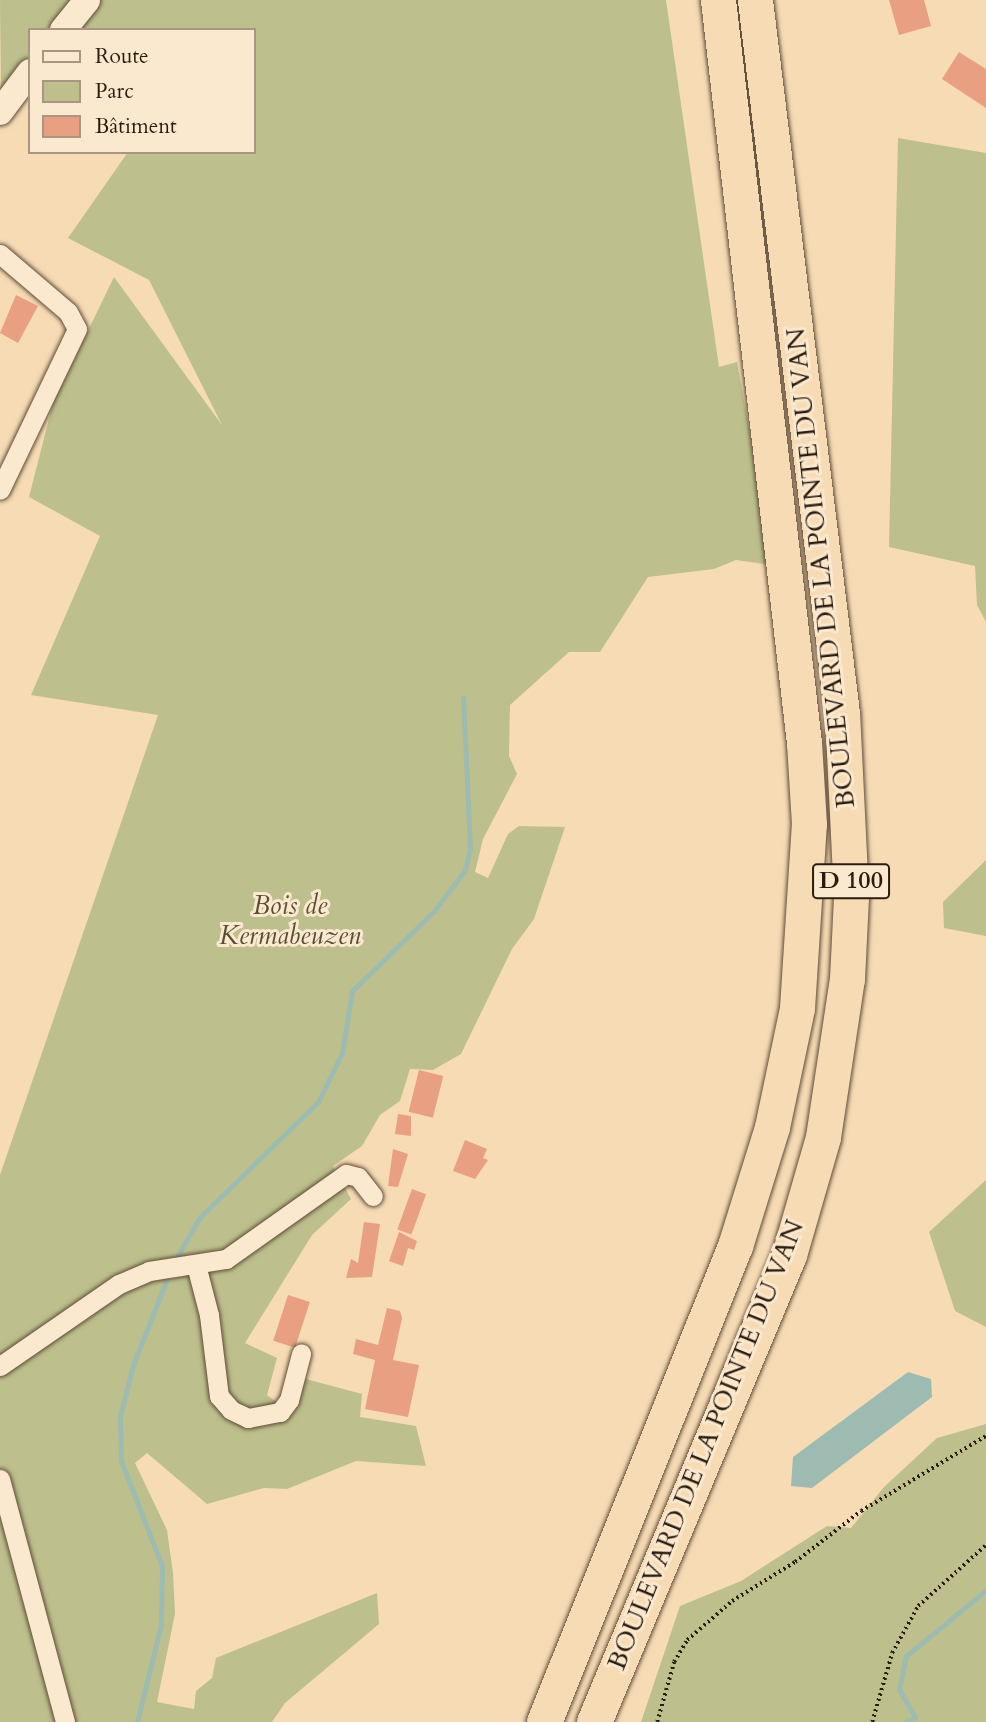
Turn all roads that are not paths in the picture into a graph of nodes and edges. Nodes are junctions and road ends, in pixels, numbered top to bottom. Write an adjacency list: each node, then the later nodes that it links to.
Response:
1 (87, 0): 4 (main road)
2 (718, 0): 15 (highway, BOULEVARD DE LA POINTE DU VAN / D 100)
3 (755, 0): 16 (highway, BOULEVARD DE LA POINTE DU VAN / D 100)
4 (65, 28)
5 (28, 75): 6 (main road)
6 (0, 112)
7 (0, 254): 8 (street)
8 (0, 490)
9 (373, 1196): 10 (street)
10 (180, 1266): 11 (street); 12 (street)
11 (301, 1354)
12 (0, 1366)
13 (0, 1479): 14 (street)
14 (65, 1722)
15 (544, 1722)
16 (594, 1722)

